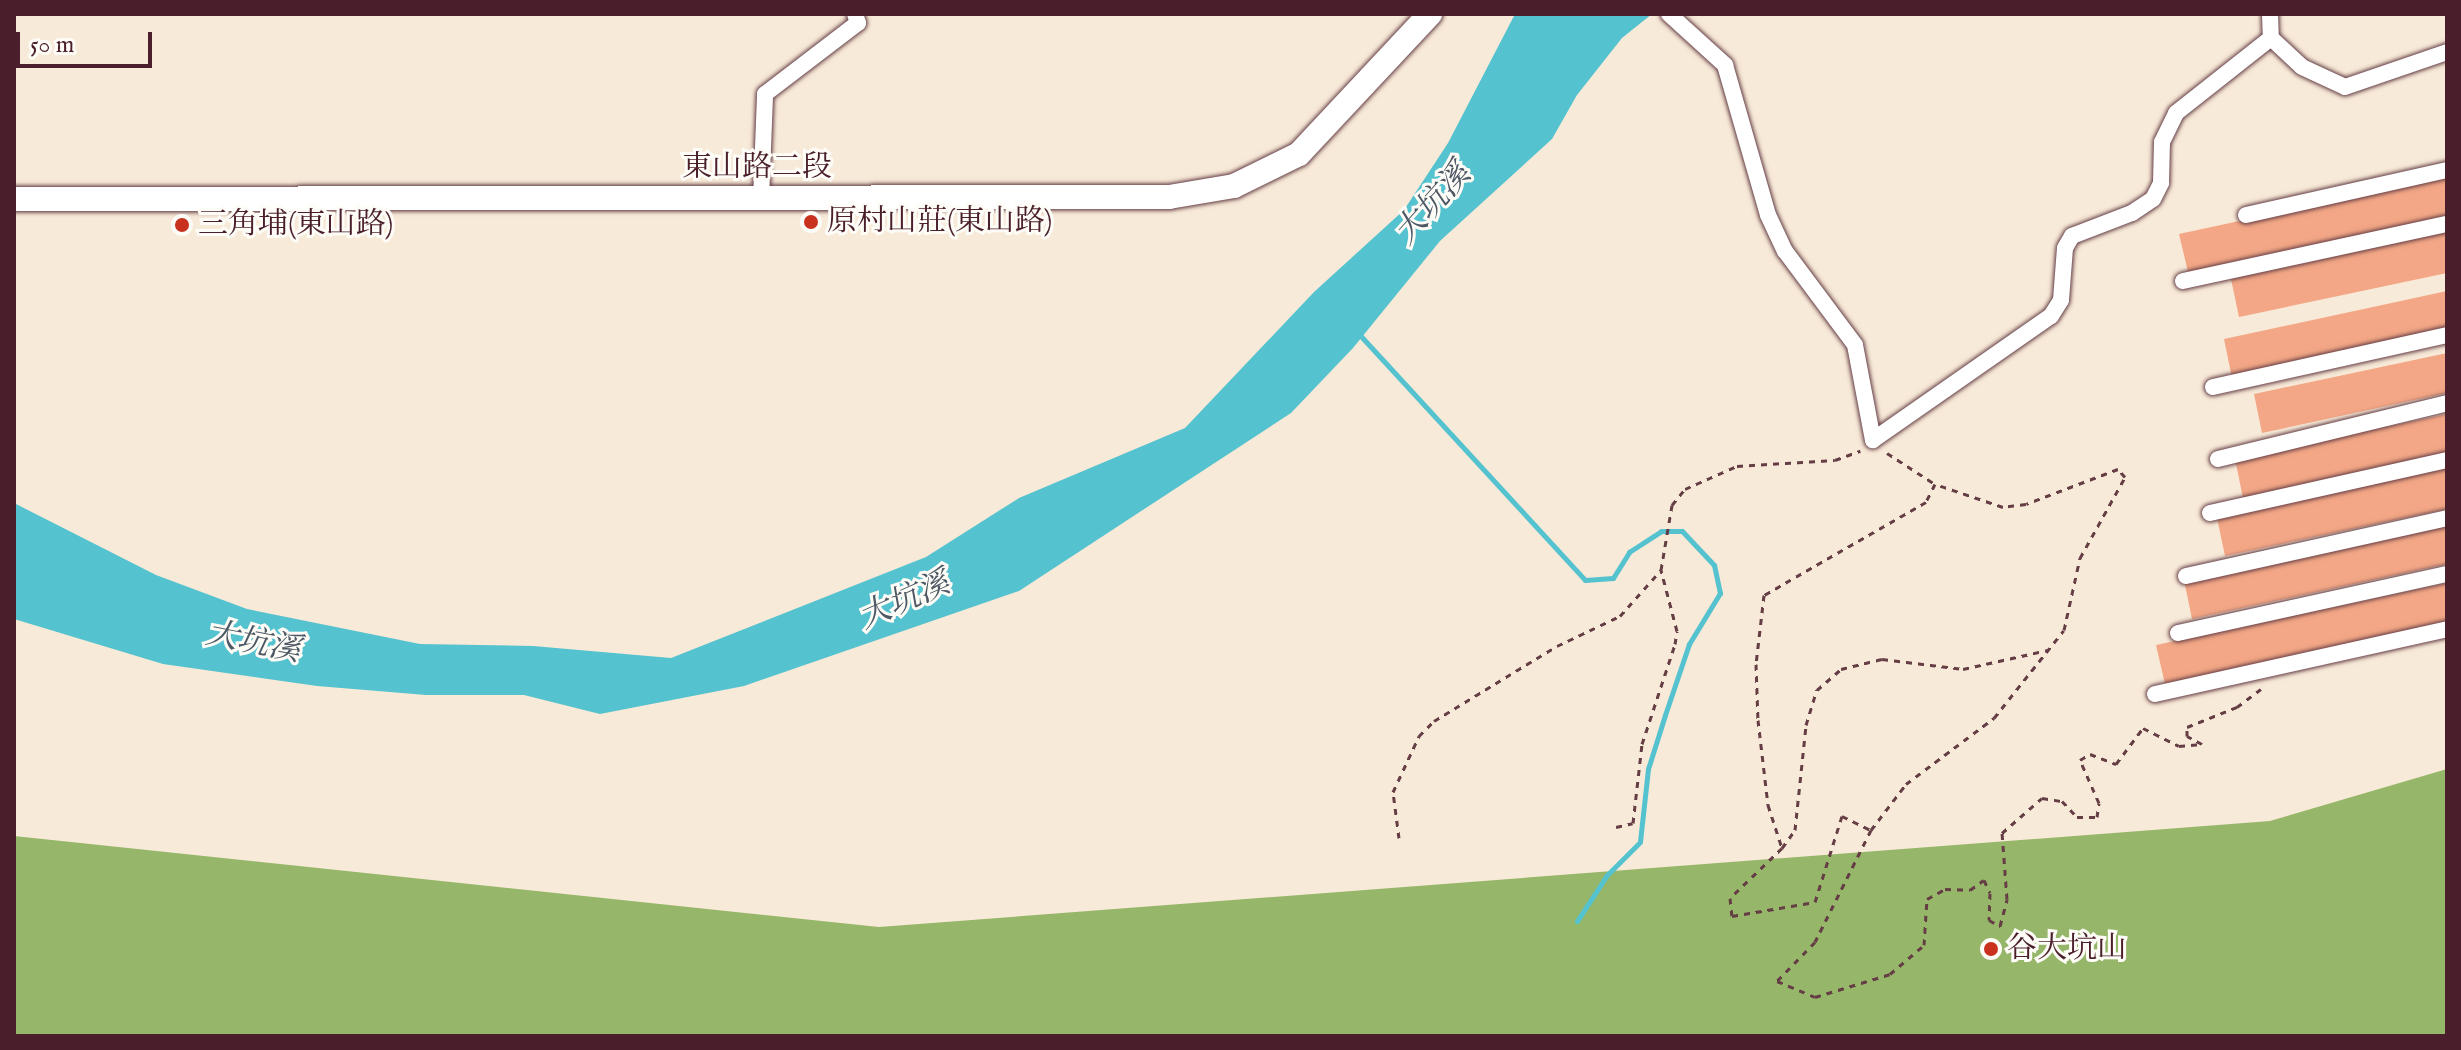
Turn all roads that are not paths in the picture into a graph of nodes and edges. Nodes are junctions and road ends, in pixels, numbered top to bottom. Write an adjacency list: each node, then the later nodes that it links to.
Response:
1 (855, 14): 9 (street)
2 (1430, 14): 9 (main road, 東山路二段)
3 (1669, 14): 5 (street)
4 (2270, 14): 5 (street)
5 (2271, 38): 6 (street)
6 (2447, 52)
7 (2447, 170): 10 (street)
8 (14, 199): 9 (main road, 東山路二段)
9 (761, 200)
10 (2246, 215)
11 (2447, 224): 12 (street)
12 (2183, 281)
13 (2447, 335): 14 (street)
14 (2213, 387)
15 (2447, 403): 16 (street)
16 (2218, 459)
17 (2447, 460): 18 (street)
18 (2210, 513)
19 (2447, 518): 21 (street)
20 (2447, 574): 23 (street)
21 (2186, 576)
22 (2447, 629): 24 (street)
23 (2178, 633)
24 (2155, 694)

